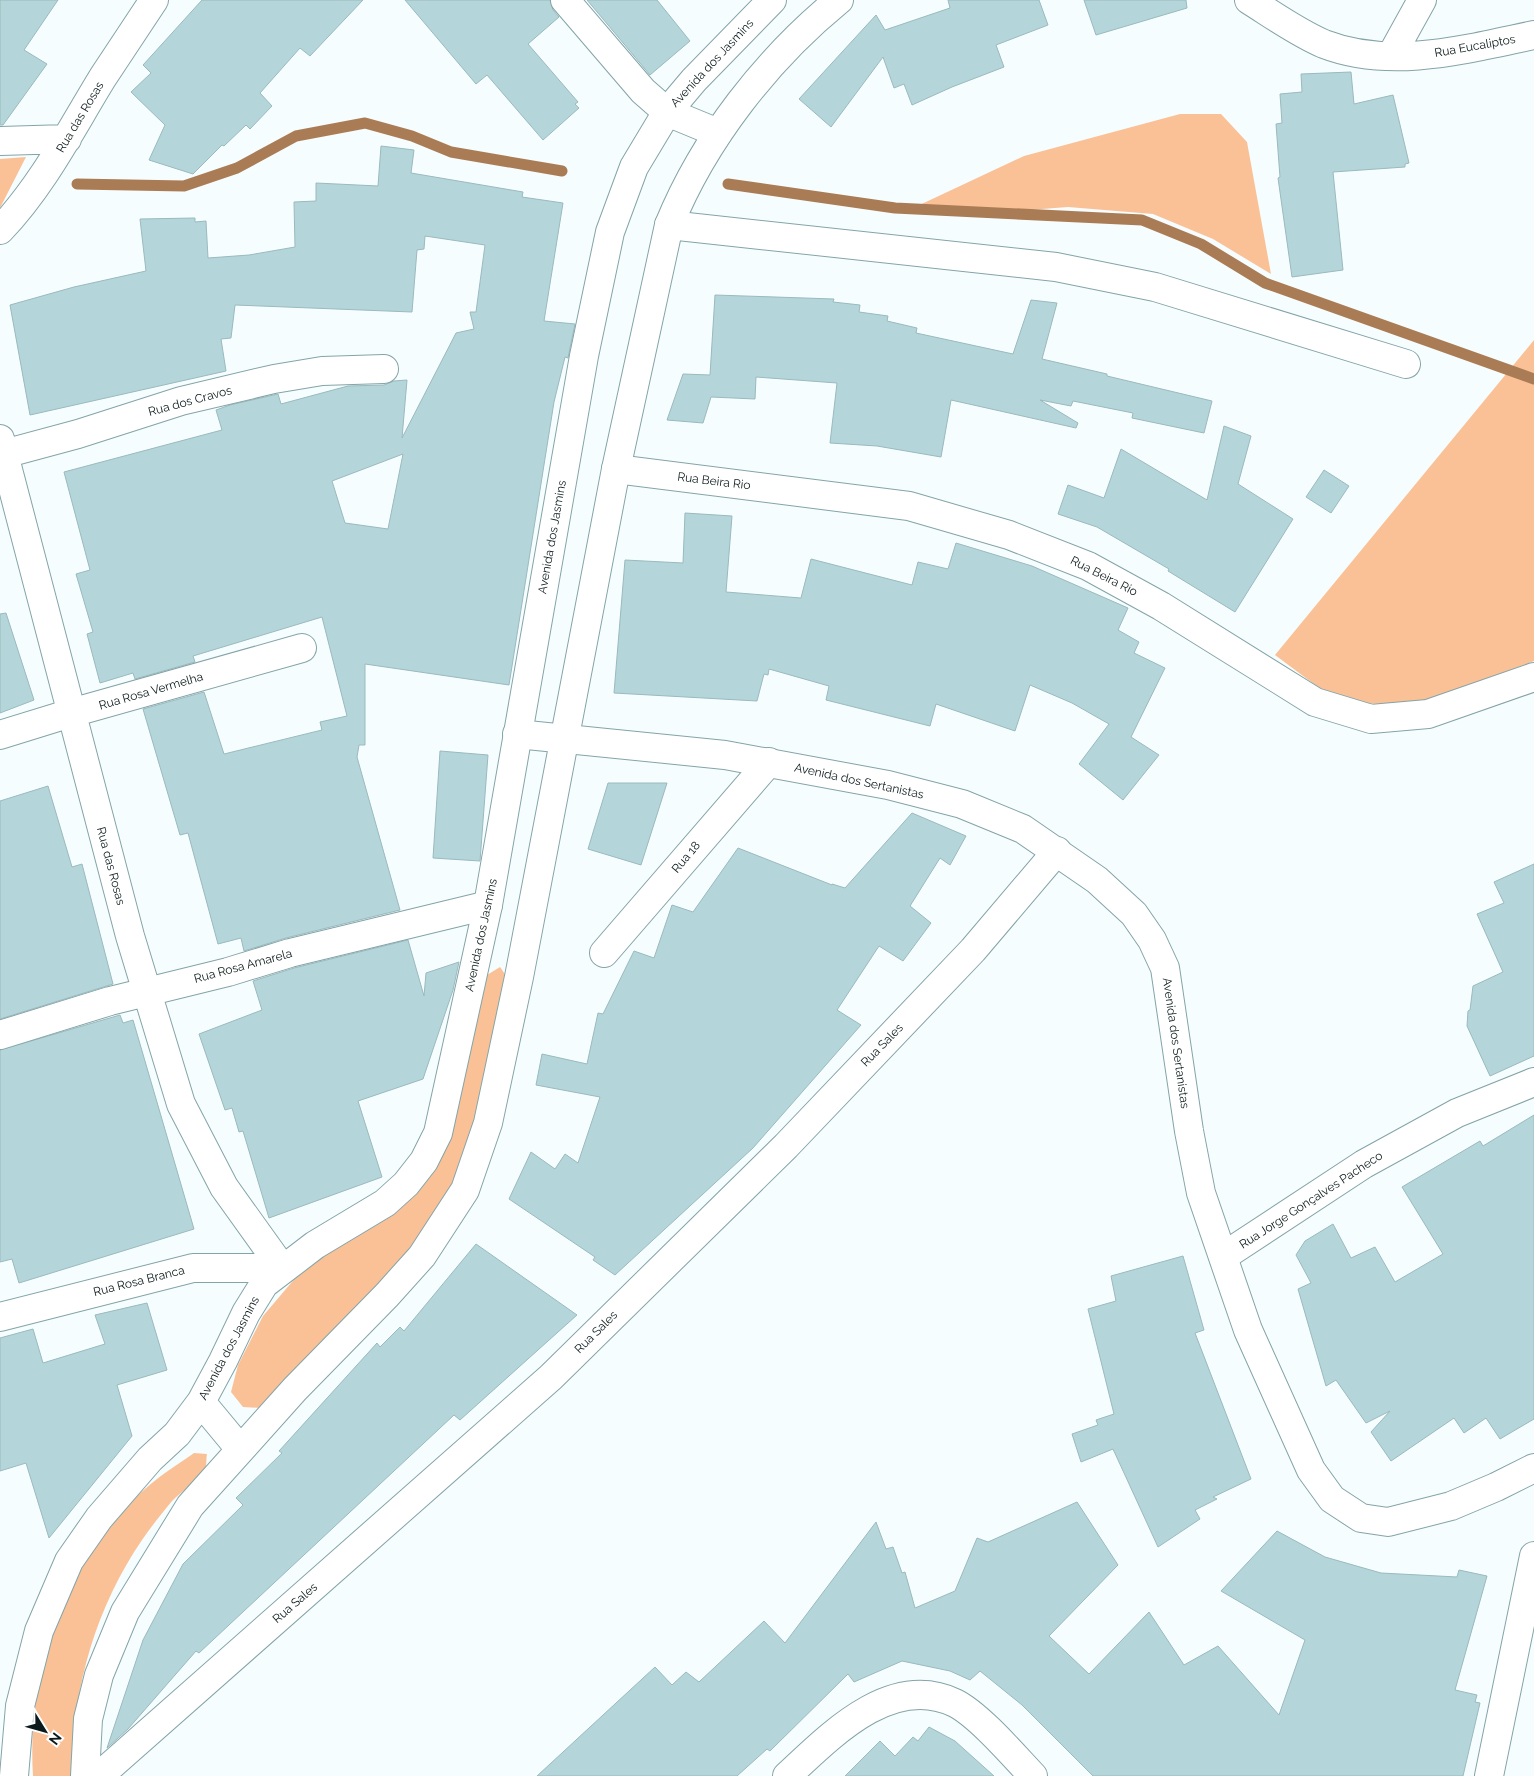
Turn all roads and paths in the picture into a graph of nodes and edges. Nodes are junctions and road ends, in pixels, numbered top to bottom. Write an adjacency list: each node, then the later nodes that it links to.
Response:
1 (154, 0): 11 (street, Rua das Rosas)
2 (565, 0): 9 (street)
3 (772, 0): 9 (street, Avenida dos Jasmins)
4 (839, 0): 10 (street)
5 (1249, 0): 8 (street, Rua Eucaliptos)
6 (1422, 0): 8 (street)
7 (1534, 35): 8 (street, Rua Eucaliptos)
8 (1391, 56)
9 (667, 112): 10 (street); 22 (street, Avenida dos Jasmins)
10 (718, 133): 13 (street)
11 (67, 139): 12 (street); 14 (street, Rua das Rosas)
12 (0, 141)
13 (669, 225): 15 (street); 18 (street)
14 (0, 230)
15 (1406, 364)
16 (384, 369): 17 (street, Rua dos Cravos)
17 (2, 449): 21 (street, Rua das Rosas)
18 (616, 469): 20 (street, Rua Beira Rio); 24 (street)
19 (302, 648): 21 (street, Rua Rosa Vermelha)
20 (1534, 677)
21 (71, 713): 23 (street, Rua Rosa Vermelha); 29 (street, Rua das Rosas)
22 (517, 734): 24 (street, Avenida dos Sertanistas); 27 (street, Avenida dos Jasmins)
23 (0, 735)
24 (566, 738): 25 (street, Avenida dos Sertanistas); 36 (street)
25 (769, 762): 26 (street, Avenida dos Sertanistas); 28 (street, Rua 18)
26 (1057, 851): 32 (street, Avenida dos Sertanistas); 41 (street, Rua Sales)
27 (488, 905): 29 (street, Rua Rosa Amarela); 33 (street, Avenida dos Jasmins)
28 (604, 953)
29 (146, 992): 30 (street, Rua Rosa Amarela); 33 (street, Rua das Rosas)
30 (0, 1035)
31 (1534, 1082): 32 (street, Rua Jorge Gonçalves Pacheco)
32 (1224, 1256): 37 (street, Avenida dos Sertanistas)
33 (282, 1268): 34 (street, Rua Rosa Branca); 35 (street, Avenida dos Jasmins)
34 (0, 1317)
35 (201, 1402): 36 (street); 39 (street, Avenida dos Jasmins)
36 (240, 1449): 40 (street)
37 (1534, 1468)
38 (1534, 1556): 44 (street)
39 (14, 1776)
40 (85, 1776)
41 (99, 1776)
42 (787, 1776): 43 (street)
43 (1034, 1776)
44 (1489, 1776)

